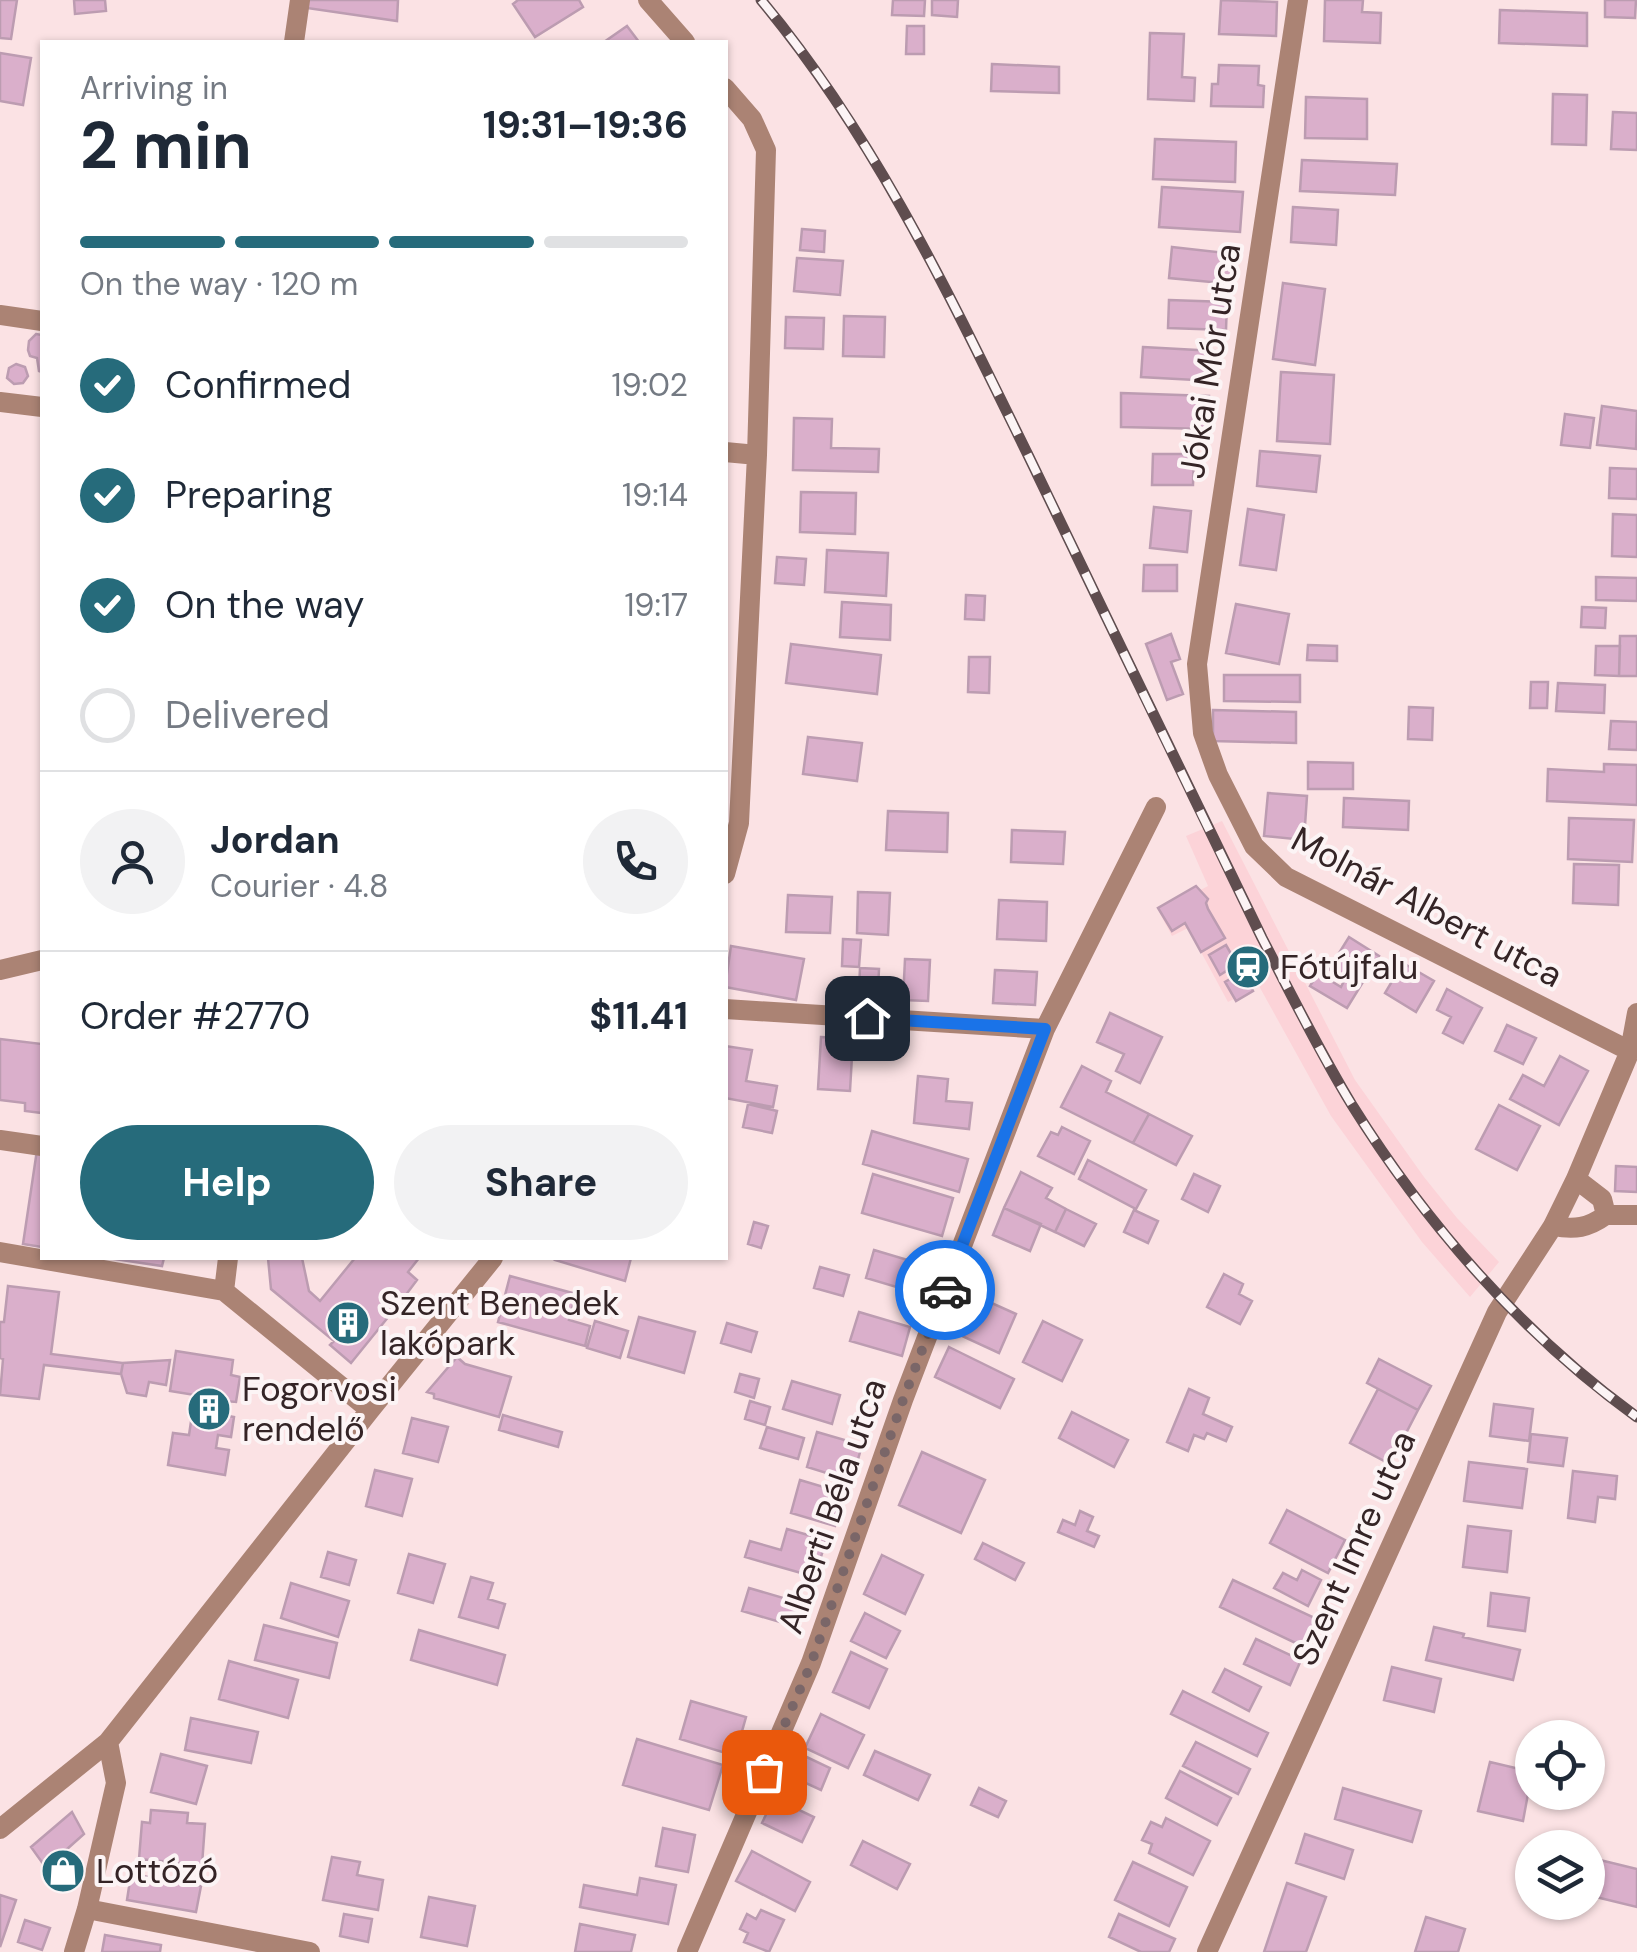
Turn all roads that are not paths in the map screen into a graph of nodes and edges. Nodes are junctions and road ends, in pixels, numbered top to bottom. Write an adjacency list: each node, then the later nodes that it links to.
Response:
1 (300, 0): 4 (street)
2 (648, 0): 5 (street)
3 (1298, 0): 13 (street, Jókai Mór utca)
4 (294, 40)
5 (683, 40)
6 (728, 91): 12 (street)
7 (0, 314): 8 (street)
8 (40, 321)
9 (0, 402): 10 (street)
10 (40, 407)
11 (728, 452): 12 (street)
12 (757, 455): 15 (street)
13 (1202, 733): 22 (street, Molnár Albert utca)
14 (1156, 807): 21 (street, Alberti Béla utca)
15 (732, 822): 16 (street)
16 (728, 852)
17 (40, 960): 18 (street)
18 (0, 970)
19 (728, 1009): 21 (street)
20 (1637, 1013): 22 (street, Szent Imre utca)
21 (1045, 1029): 41 (street, Alberti Béla utca)
22 (1630, 1051): 25 (street, Szent Imre utca)
23 (0, 1140): 24 (street)
24 (40, 1146)
25 (1576, 1179): 26 (street); 28 (street, Szent Imre utca)
26 (1606, 1214): 27 (street); 28 (street)
27 (1637, 1214)
28 (1554, 1226): 42 (street, Szent Imre utca)
29 (0, 1252): 30 (street)
30 (40, 1259)
31 (46, 1260): 34 (street)
32 (228, 1260): 34 (street)
33 (491, 1260): 35 (street)
34 (224, 1291): 35 (street)
35 (370, 1410): 36 (street)
36 (108, 1742): 37 (street); 38 (street)
37 (0, 1829)
38 (87, 1909): 39 (street); 40 (street)
39 (74, 1952)
40 (310, 1952)
41 (687, 1952)
42 (1207, 1952)

